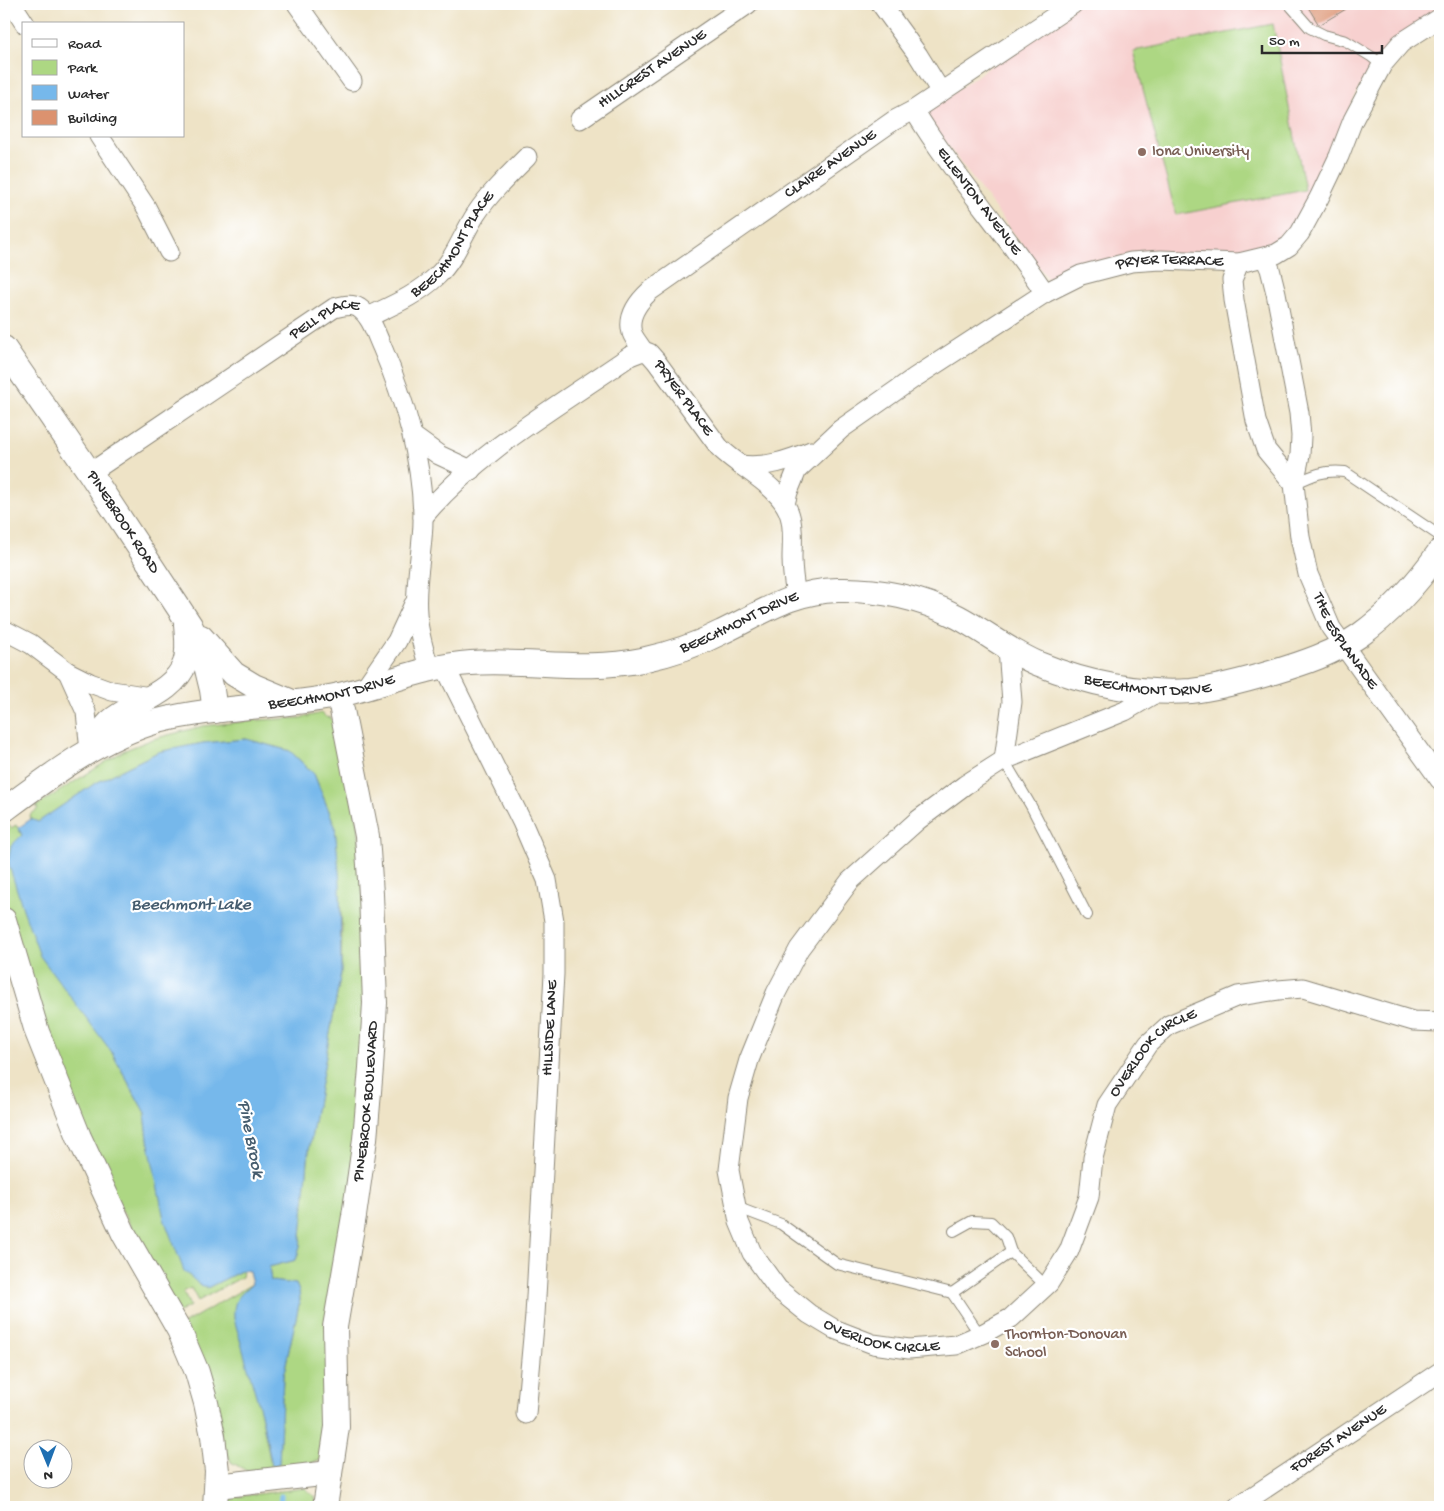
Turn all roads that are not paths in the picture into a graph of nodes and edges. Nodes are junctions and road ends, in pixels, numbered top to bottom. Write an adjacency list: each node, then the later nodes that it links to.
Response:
1 (12, 4): 8 (street)
2 (297, 4): 10 (street)
3 (748, 4): 13 (street, HILLCREST AVENUE)
4 (881, 4): 11 (street)
5 (1073, 4): 11 (street, CLAIRE AVENUE)
6 (1289, 4): 9 (lane)
7 (1440, 18): 9 (street, PRYER TERRACE)
8 (24, 22)
9 (1382, 65): 17 (street, PRYER TERRACE)
10 (352, 81)
11 (941, 92): 12 (street, CLAIRE AVENUE)
12 (914, 110): 19 (street, ELLENTON AVENUE); 22 (street, CLAIRE AVENUE)
13 (580, 119)
14 (100, 138): 16 (street)
15 (527, 157): 20 (street, BEECHMONT PLACE)
16 (169, 252)
17 (1265, 258): 18 (street, PRYER TERRACE); 28 (street, THE ESPLANADE)
18 (1239, 263): 19 (street, PRYER TERRACE); 28 (street)
19 (1045, 293): 24 (street, PRYER TERRACE)
20 (368, 316): 23 (street, PELL PLACE); 27 (street, PELL PLACE)
21 (4, 348): 27 (street, PINEBROOK ROAD)
22 (643, 351): 25 (street, PRYER PLACE); 26 (street, PRYER PLACE)
23 (414, 437): 26 (street); 30 (street, PELL PLACE)
24 (821, 446): 25 (street, PRYER TERRACE); 29 (street, PRYER TERRACE)
25 (740, 464): 29 (street, PRYER PLACE)
26 (471, 470): 30 (street, PRYER PLACE)
27 (90, 473): 35 (street, PINEBROOK ROAD)
28 (1294, 484): 31 (lane); 37 (street, THE ESPLANADE)
29 (785, 504): 33 (street)
30 (423, 517): 34 (street, PELL PLACE)
31 (1440, 536)
32 (1440, 551): 37 (street, BEECHMONT DRIVE)
33 (796, 596): 38 (street, BEECHMONT DRIVE); 39 (street, BEECHMONT DRIVE)
34 (416, 598): 39 (street, PELL PLACE); 41 (street, PELL PLACE)
35 (188, 621): 44 (street); 45 (street); 46 (street, PINEBROOK ROAD)
36 (4, 630): 40 (street)
37 (1344, 645): 42 (street, BEECHMONT DRIVE); 49 (street, THE ESPLANADE)
38 (1008, 649): 42 (street, BEECHMONT DRIVE); 48 (street)
39 (436, 667): 41 (street, BEECHMONT DRIVE); 61 (street, HILLSIDE LANE)
40 (68, 672): 44 (street); 47 (street)
41 (364, 689): 43 (street, BEECHMONT DRIVE)
42 (1159, 691): 48 (street, OVERLOOK CIRCLE)
43 (339, 695): 45 (street, BEECHMONT DRIVE); 62 (street, PINEBROOK BOULEVARD)
44 (150, 697): 47 (street)
45 (293, 703): 46 (street, BEECHMONT DRIVE)
46 (215, 711): 47 (street, BEECHMONT DRIVE)
47 (90, 751): 50 (street, BEECHMONT DRIVE)
48 (1004, 760): 51 (lane); 54 (street, OVERLOOK CIRCLE)
49 (1440, 780)
50 (8, 817)
51 (1087, 916)
52 (4, 920): 63 (street)
53 (1440, 1022): 57 (street, OVERLOOK CIRCLE)
54 (736, 1206): 58 (lane); 59 (street, OVERLOOK CIRCLE)
55 (954, 1231): 56 (lane)
56 (1011, 1252): 57 (lane); 58 (lane)
57 (1046, 1286): 59 (street, OVERLOOK CIRCLE)
58 (952, 1293): 59 (lane)
59 (980, 1335)
60 (1440, 1372): 65 (street, FOREST AVENUE)
61 (526, 1414)
62 (330, 1473): 63 (street); 64 (street, PINEBROOK BOULEVARD)
63 (216, 1497)
64 (324, 1507)
65 (1237, 1507)

